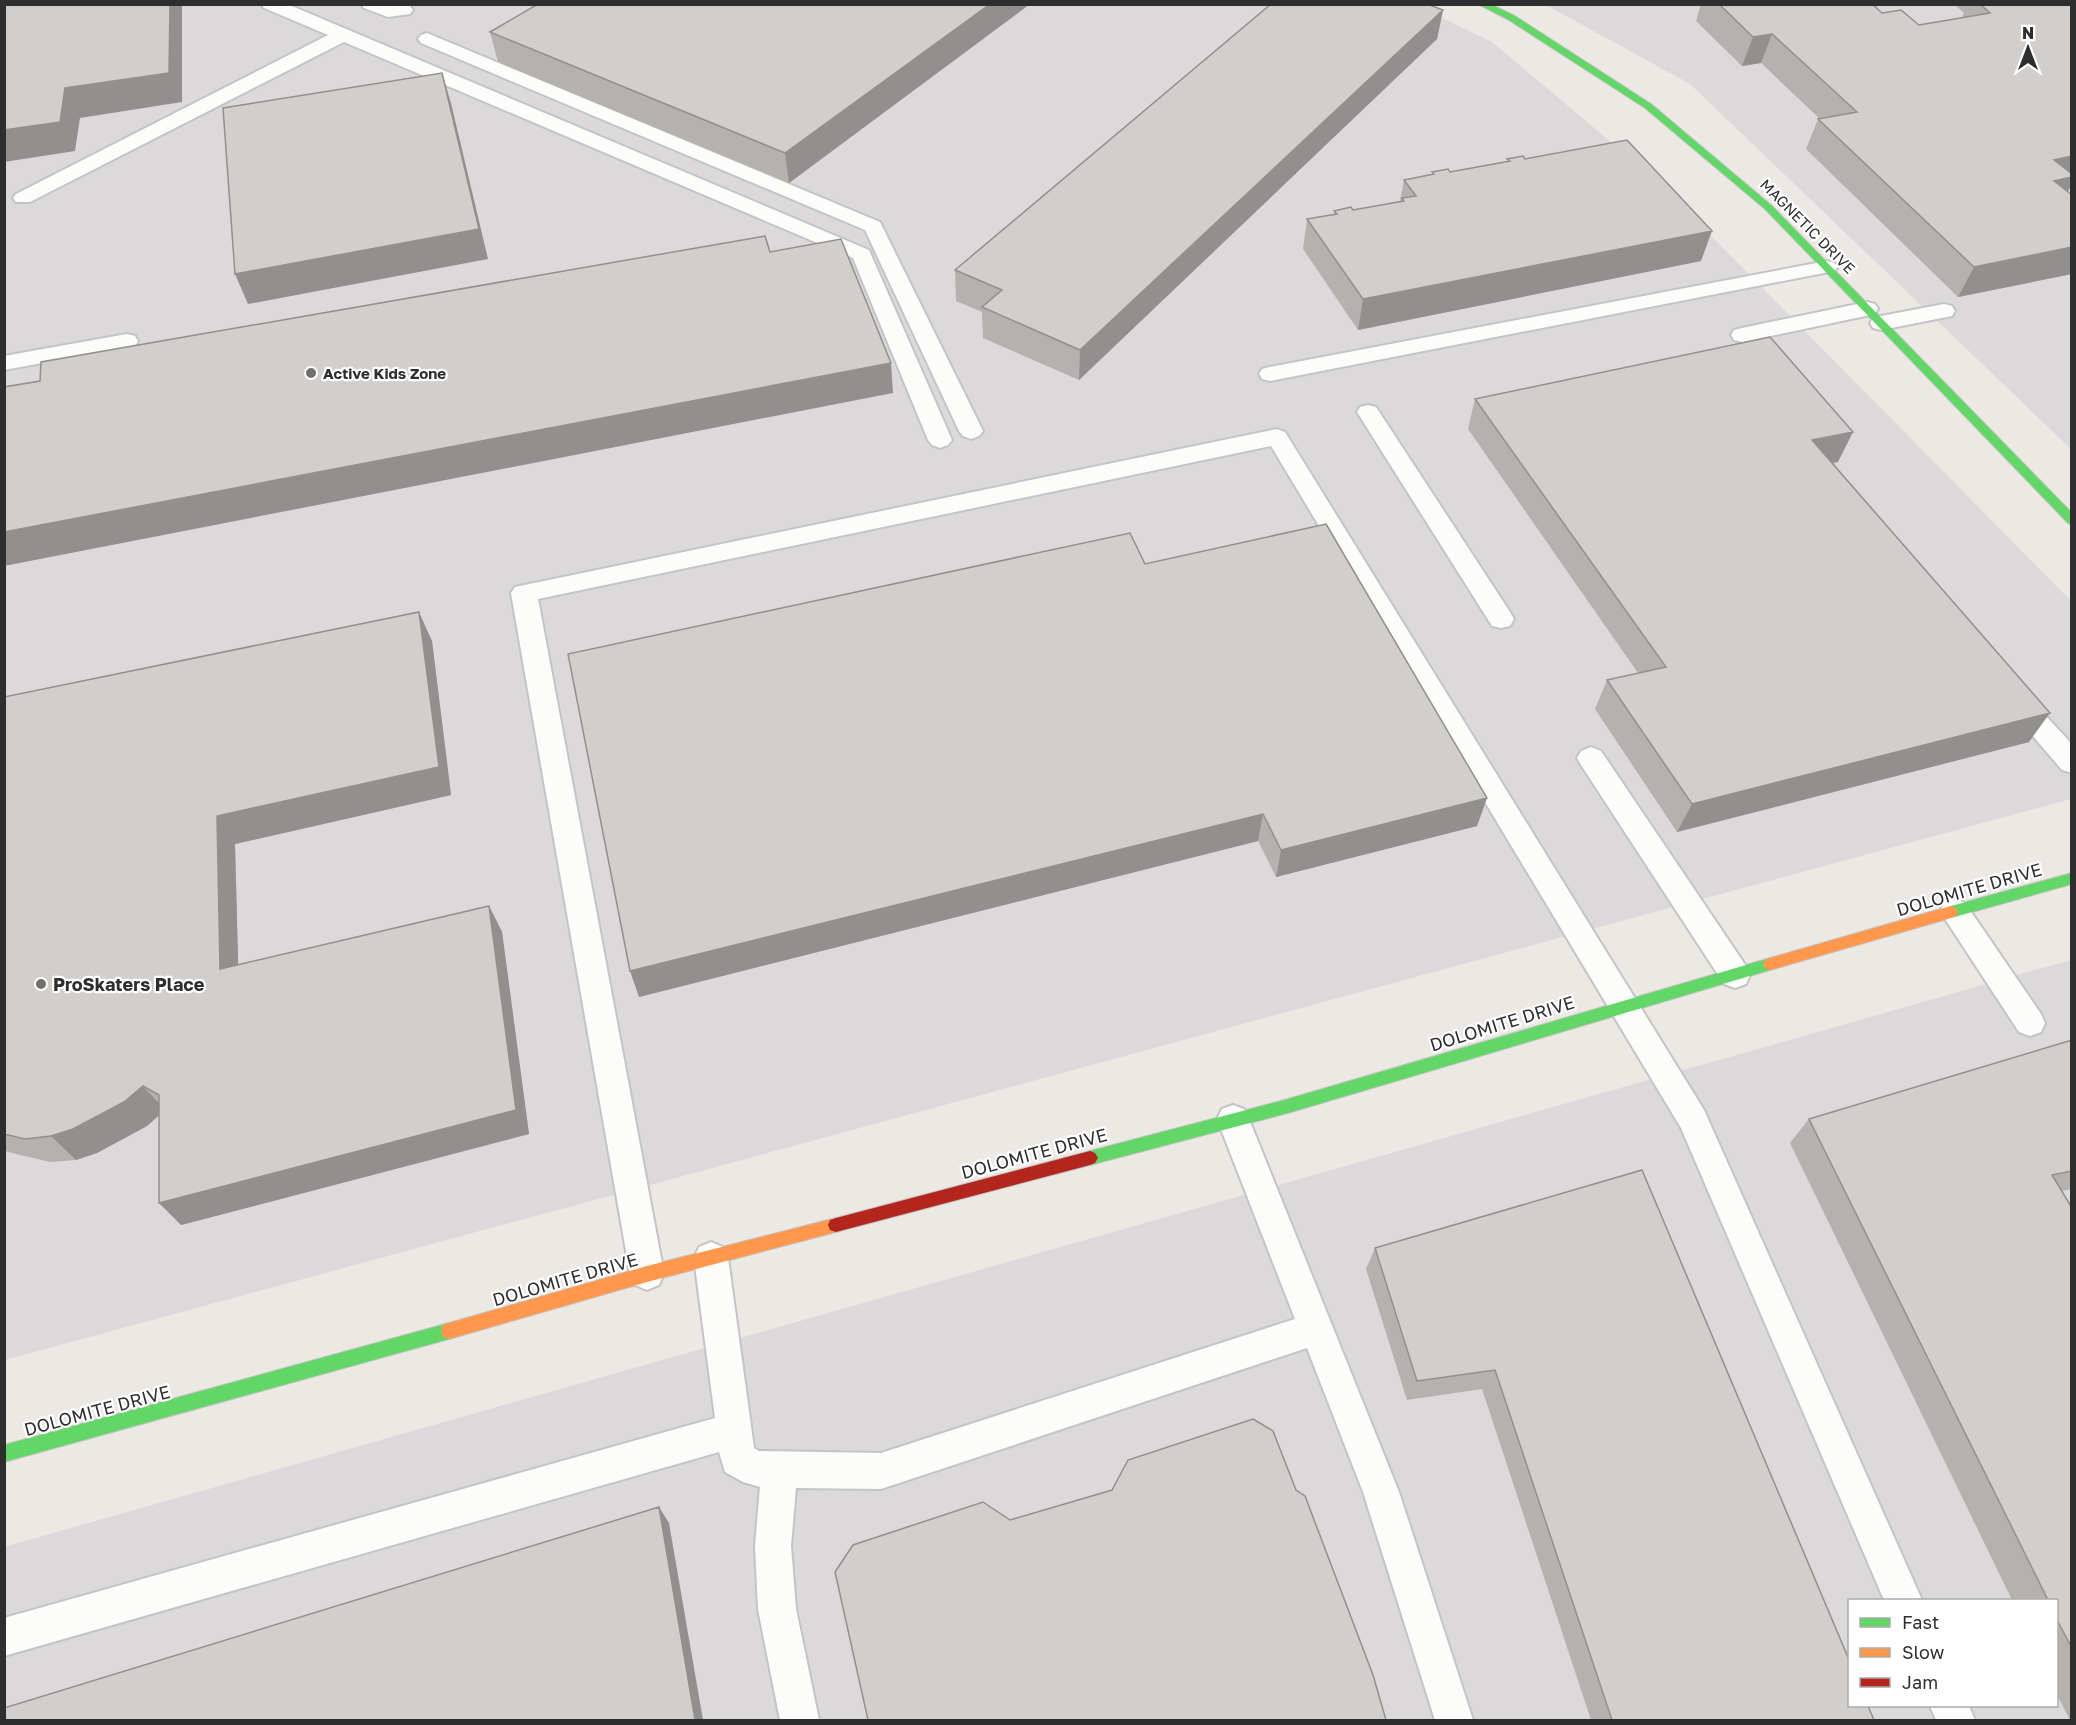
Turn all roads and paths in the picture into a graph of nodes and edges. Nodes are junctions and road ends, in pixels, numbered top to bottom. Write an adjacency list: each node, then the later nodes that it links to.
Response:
1 (270, 4): 5 (lane)
2 (370, 4): 4 (lane)
3 (1482, 4): 8 (street, MAGNETIC DRIVE)
4 (404, 9)
5 (343, 35): 7 (lane); 17 (lane)
6 (427, 39): 16 (lane)
7 (23, 198)
8 (1827, 267): 10 (street, MAGNETIC DRIVE); 14 (lane)
9 (1944, 311): 10 (lane)
10 (1874, 316): 11 (lane); 18 (street, MAGNETIC DRIVE)
11 (1742, 335)
12 (127, 341): 13 (lane)
13 (4, 363)
14 (1270, 374)
15 (1368, 412): 19 (lane)
16 (971, 432)
17 (940, 440)
18 (2072, 520)
19 (1502, 619)
20 (2035, 721): 22 (lane)
21 (1591, 758): 25 (lane)
22 (2072, 763)
23 (2072, 878): 24 (street, DOLOMITE DRIVE)
24 (1955, 911): 25 (street, DOLOMITE DRIVE); 27 (lane)
25 (1735, 975): 26 (street, DOLOMITE DRIVE)
26 (1622, 1006): 28 (street, DOLOMITE DRIVE); 30 (lane); 35 (lane)
27 (2030, 1023)
28 (1233, 1119): 29 (street, DOLOMITE DRIVE); 31 (lane)
29 (711, 1258): 30 (street, DOLOMITE DRIVE); 32 (lane)
30 (647, 1274): 33 (street, DOLOMITE DRIVE)
31 (1315, 1329): 34 (lane); 38 (lane)
32 (734, 1430): 34 (lane); 36 (lane)
33 (4, 1454)
34 (779, 1471): 37 (lane)
35 (1903, 1599)
36 (4, 1637)
37 (800, 1720)
38 (1454, 1720)

